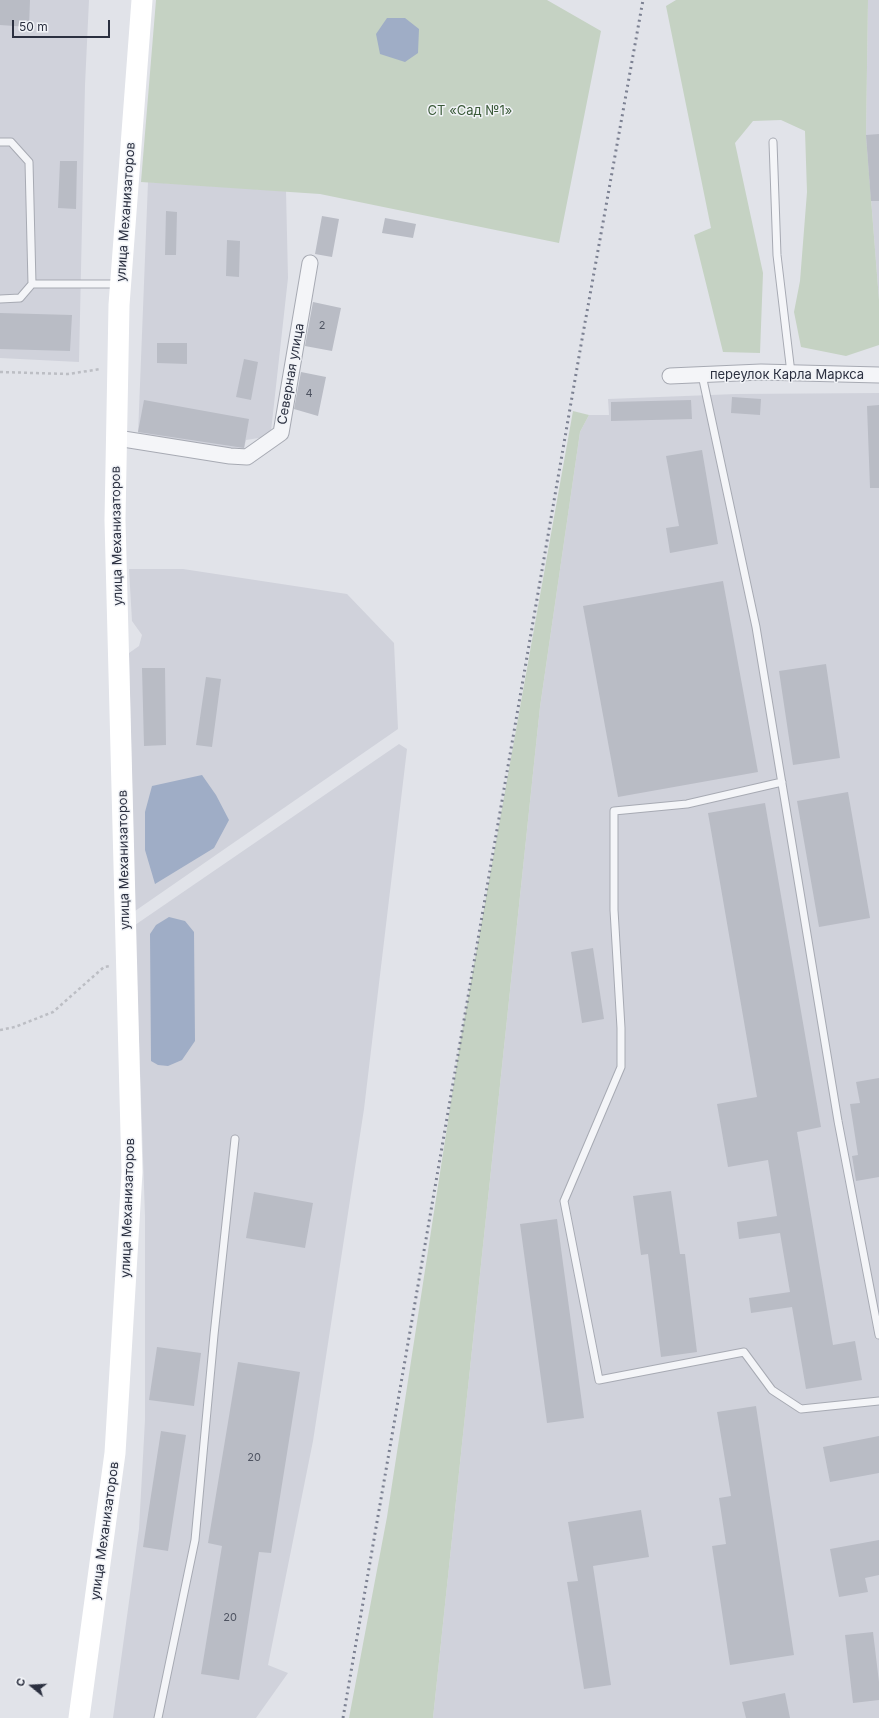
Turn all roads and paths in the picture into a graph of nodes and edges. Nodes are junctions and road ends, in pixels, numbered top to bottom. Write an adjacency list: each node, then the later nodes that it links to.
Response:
1 (142, 0): 6 (street, улица Механизаторов)
2 (0, 142): 5 (lane)
3 (773, 142): 10 (lane)
4 (310, 263): 14 (street, Северная улица)
5 (32, 284): 6 (lane); 7 (lane)
6 (120, 284): 8 (street, улица Механизаторов)
7 (0, 299)
8 (118, 366): 9 (path); 14 (street, улица Механизаторов)
9 (0, 372)
10 (791, 373): 11 (street, переулок Карла Маркса); 12 (street, переулок Карла Маркса)
11 (702, 375): 13 (street, переулок Карла Маркса); 15 (lane)
12 (879, 375)
13 (670, 376)
14 (117, 438): 16 (street, улица Механизаторов)
15 (782, 782): 19 (lane); 20 (lane)
16 (127, 962): 17 (path); 21 (street, улица Механизаторов)
17 (0, 1030)
18 (235, 1139): 22 (lane)
19 (879, 1335)
20 (879, 1400)
21 (80, 1718)
22 (158, 1718)

